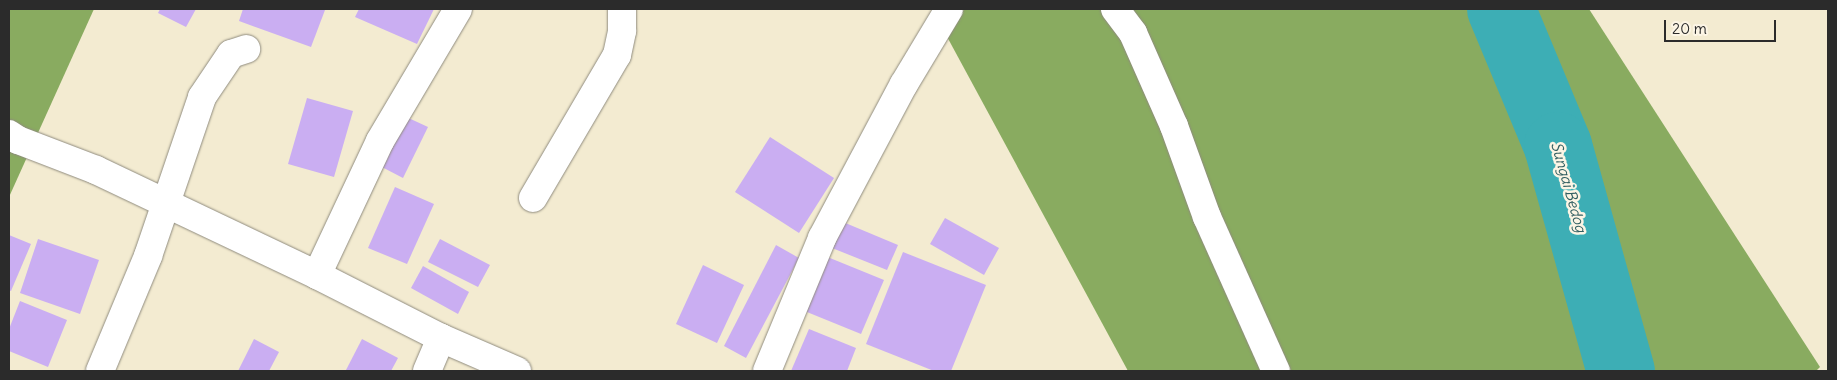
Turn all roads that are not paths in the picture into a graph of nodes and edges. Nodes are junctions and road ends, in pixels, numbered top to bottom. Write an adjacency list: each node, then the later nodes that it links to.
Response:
1 (458, 9): 9 (street)
2 (622, 9): 7 (street)
3 (949, 9): 14 (street)
4 (1115, 9): 15 (street)
5 (246, 49): 8 (street)
6 (9, 134): 8 (street)
7 (533, 198)
8 (166, 204): 9 (street); 11 (street)
9 (317, 275): 10 (street)
10 (441, 338): 12 (street); 13 (street)
11 (100, 371)
12 (427, 371)
13 (517, 371)
14 (767, 371)
15 (1276, 371)

